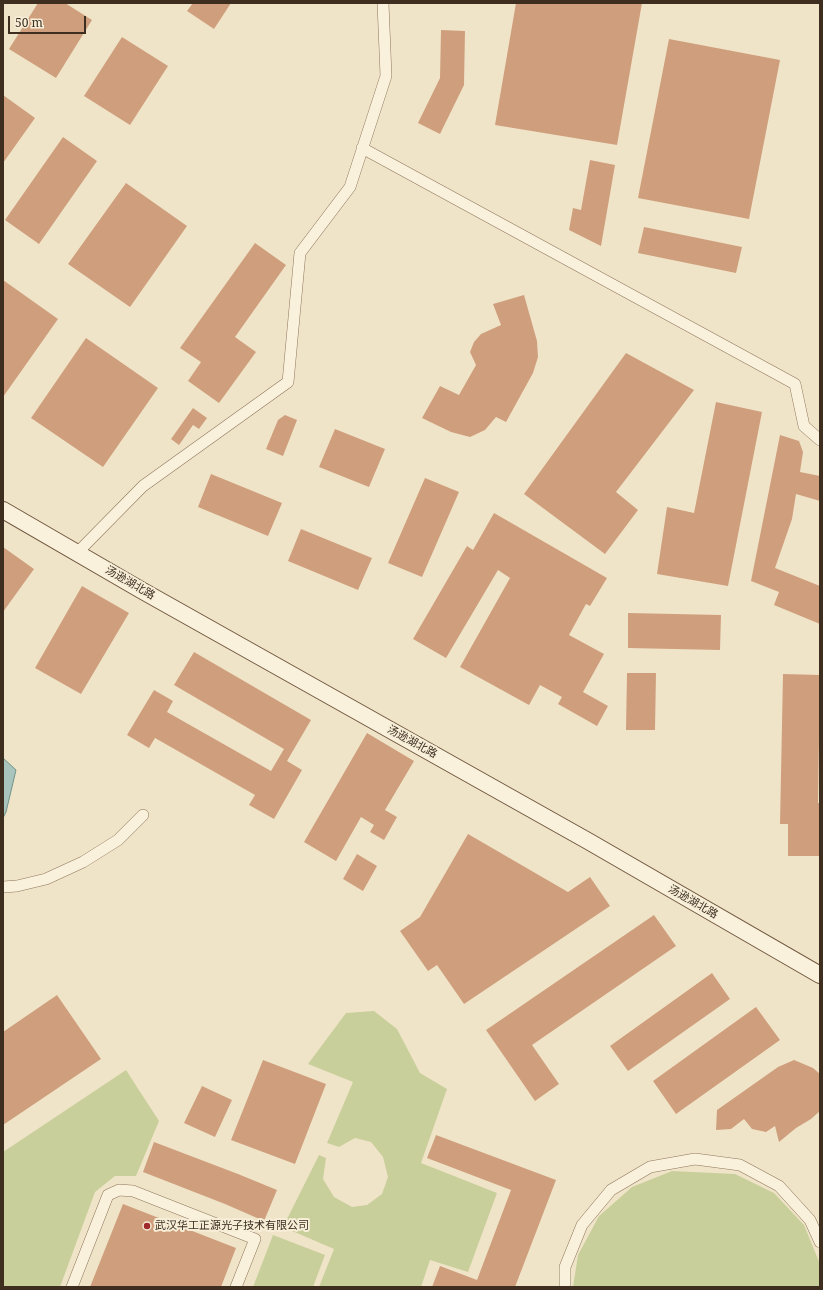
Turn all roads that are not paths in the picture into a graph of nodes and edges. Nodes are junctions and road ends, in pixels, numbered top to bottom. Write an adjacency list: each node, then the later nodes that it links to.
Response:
1 (383, 3): 2 (street)
2 (362, 148): 3 (street); 5 (street)
3 (820, 440)
4 (3, 510): 5 (main road, 汤逊湖北路)
5 (77, 553): 8 (main road, 汤逊湖北路)
6 (143, 815): 7 (street)
7 (3, 887)
8 (820, 975)
9 (820, 1242): 12 (street)
10 (72, 1287): 11 (street)
11 (236, 1287)
12 (565, 1287)

